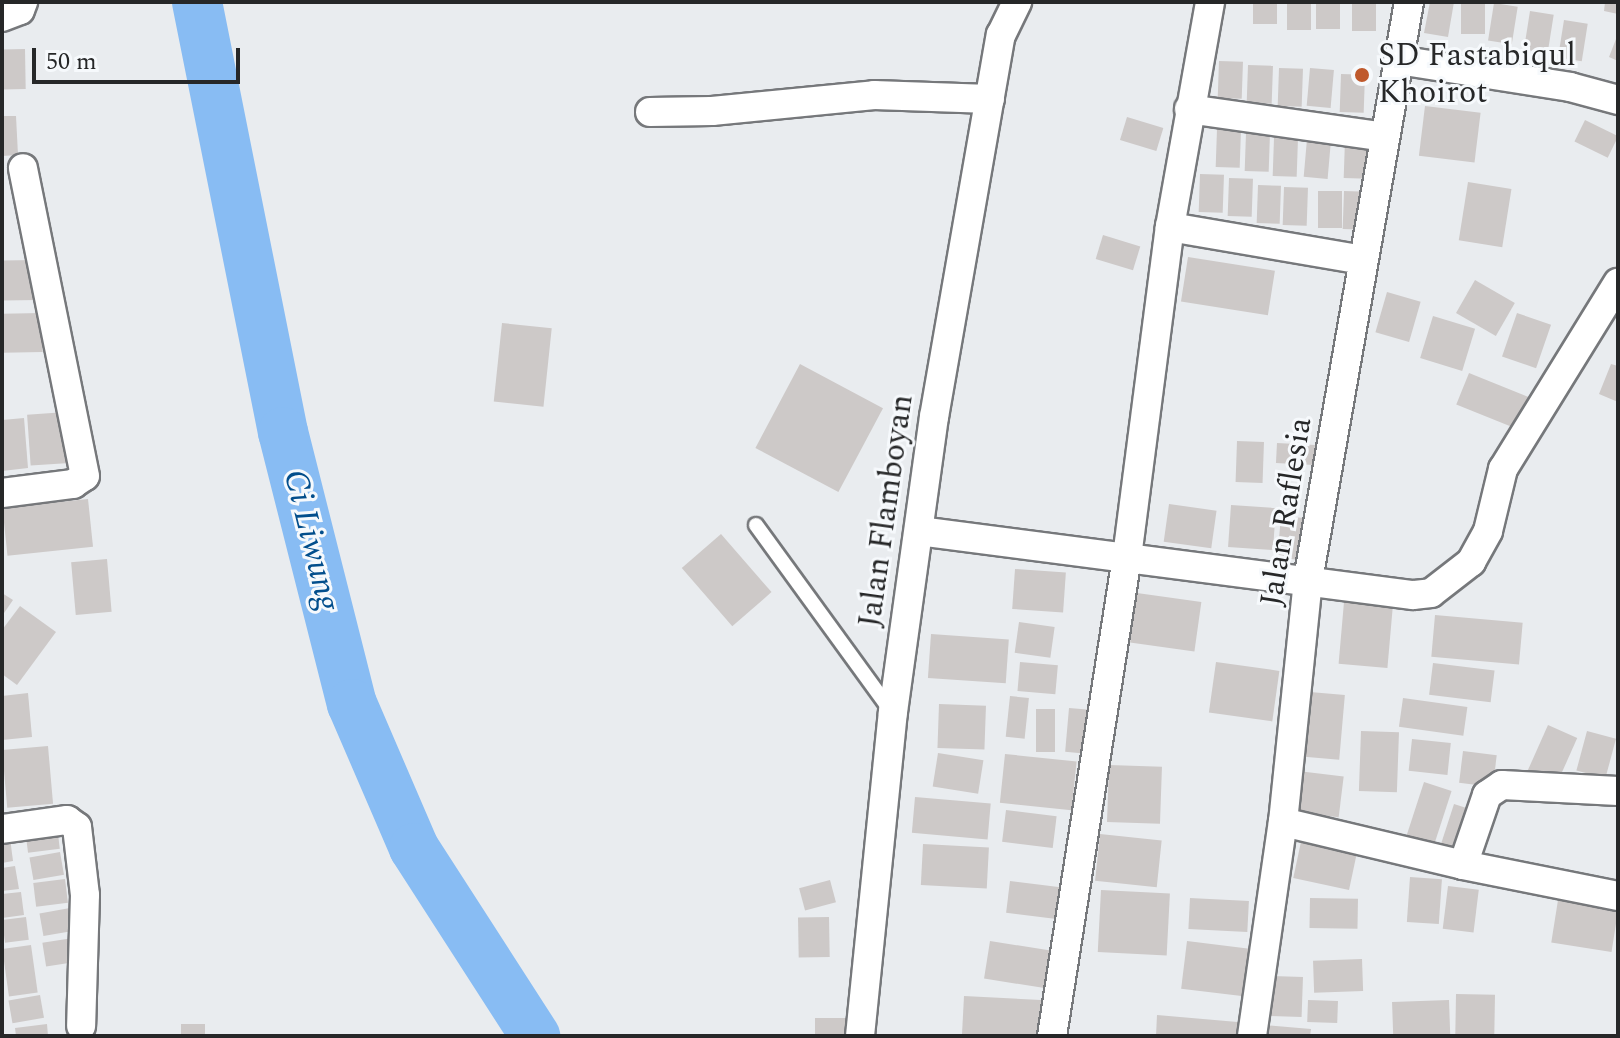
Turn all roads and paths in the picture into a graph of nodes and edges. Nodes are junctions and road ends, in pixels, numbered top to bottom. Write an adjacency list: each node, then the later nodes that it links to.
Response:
1 (23, 2): 5 (street)
2 (1017, 2): 7 (street, Jalan Flamboyan)
3 (1210, 2): 9 (street)
4 (1409, 2): 6 (street, Jalan Raflesia)
5 (2, 17)
6 (1398, 60): 8 (street); 11 (street, Jalan Raflesia)
7 (990, 99): 10 (street); 18 (street, Jalan Flamboyan)
8 (1618, 100)
9 (1189, 109): 11 (street); 13 (street)
10 (650, 112)
11 (1385, 137): 14 (street, Jalan Raflesia)
12 (23, 168): 16 (street)
13 (1170, 227): 14 (street); 19 (street)
14 (1363, 260): 20 (street, Jalan Raflesia)
15 (1618, 283): 20 (street)
16 (2, 493)
17 (756, 525): 21 (lane)
18 (919, 531): 19 (street); 21 (street, Jalan Flamboyan)
19 (1127, 557): 20 (street); 29 (street)
20 (1308, 580): 23 (street, Jalan Raflesia)
21 (893, 712): 28 (street, Jalan Flamboyan)
22 (1618, 791): 25 (street)
23 (1283, 822): 25 (street); 30 (street, Jalan Raflesia)
24 (2, 829): 27 (street)
25 (1463, 865): 26 (street)
26 (1618, 896)
27 (81, 1026)
28 (860, 1036)
29 (1052, 1036)
30 (1252, 1036)

